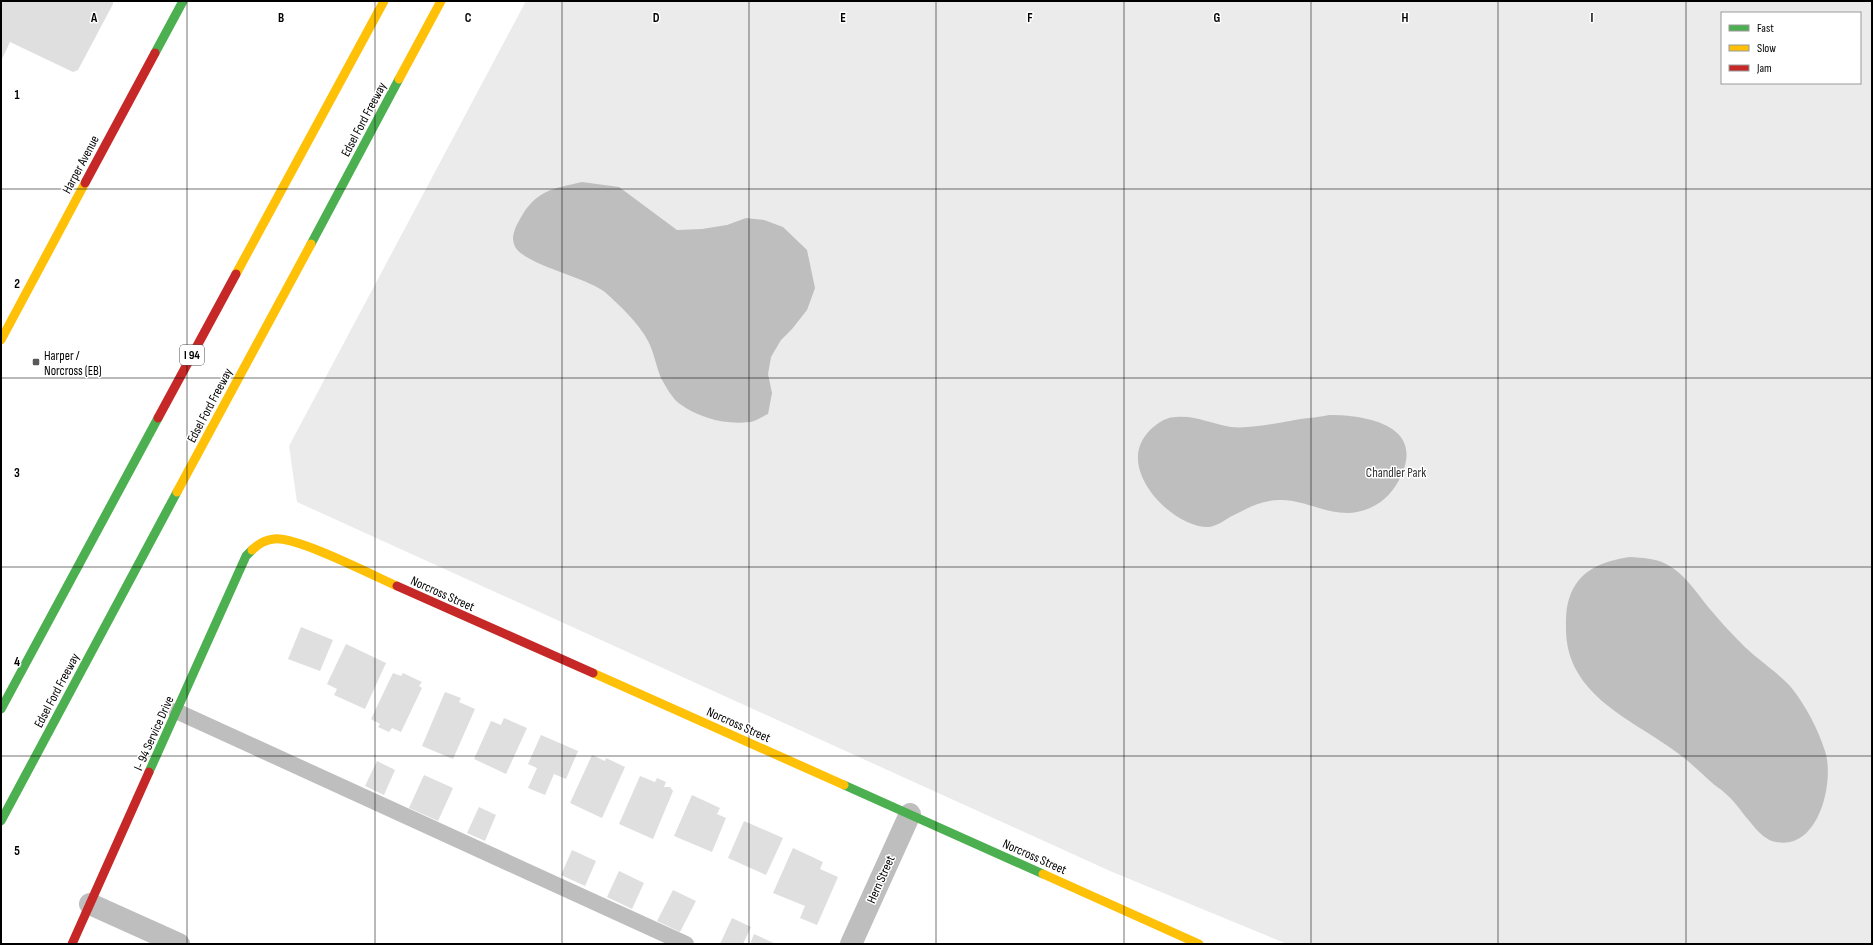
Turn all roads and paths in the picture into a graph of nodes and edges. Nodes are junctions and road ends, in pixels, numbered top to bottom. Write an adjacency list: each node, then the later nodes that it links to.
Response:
1 (182, 1): 4 (main road, Harper Avenue)
2 (384, 1): 6 (main road, I 94)
3 (441, 1): 9 (main road, Edsel Ford Freeway)
4 (1, 340)
5 (266, 540): 7 (main road, I- 94 Service Drive); 8 (main road, Norcross Street)
6 (1, 709)
7 (176, 711): 10 (main road, I- 94 Service Drive); 13 (lane)
8 (910, 814): 14 (street, Hern Street); 15 (main road, Norcross Street)
9 (1, 821)
10 (90, 904): 11 (main road, I- 94 Service Drive); 12 (street)
11 (72, 944)
12 (179, 944)
13 (686, 944)
14 (851, 944)
15 (1199, 944)

